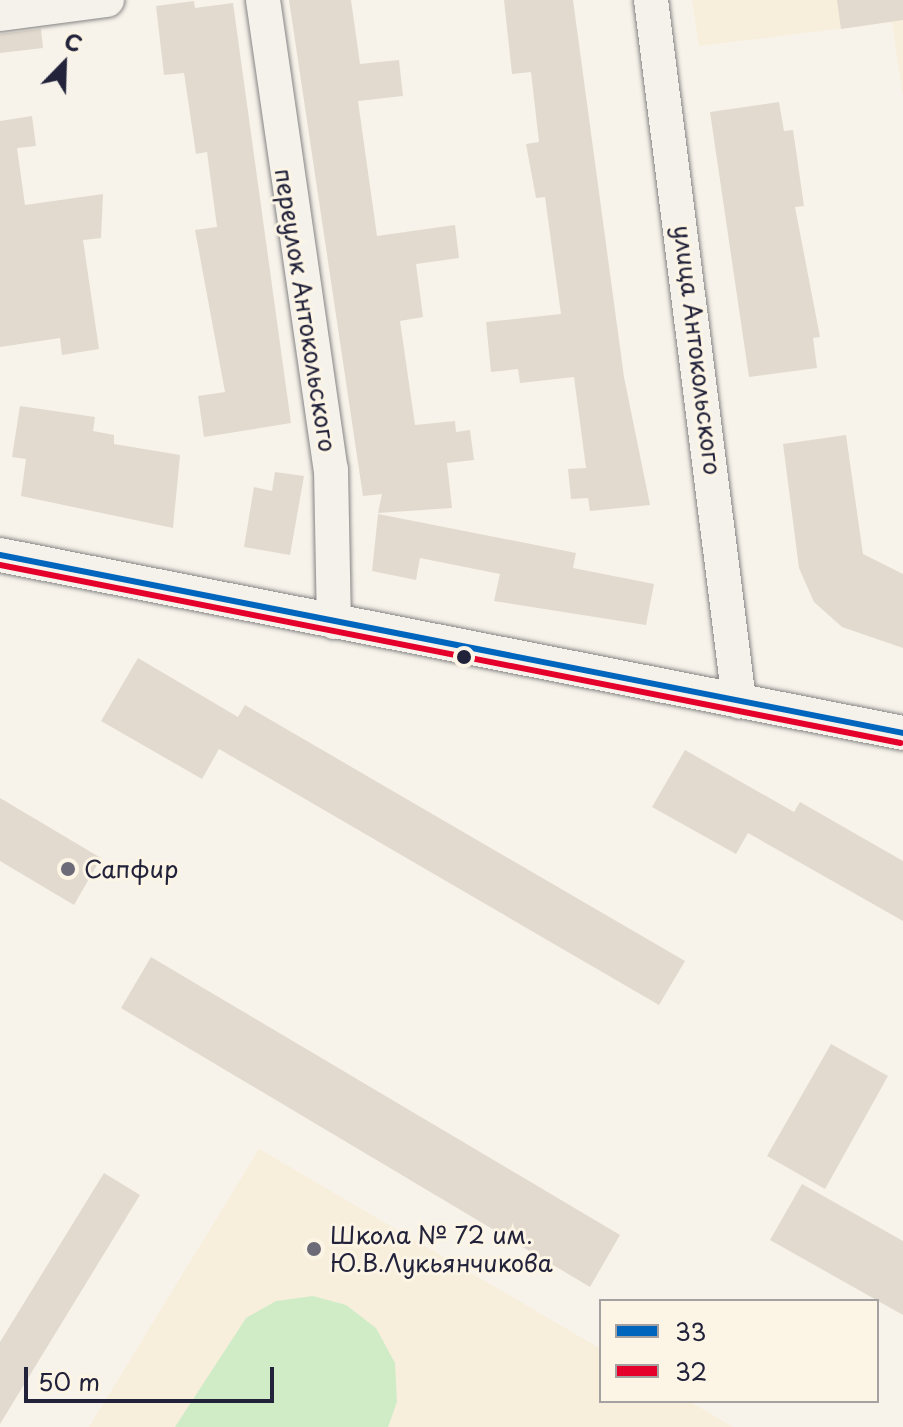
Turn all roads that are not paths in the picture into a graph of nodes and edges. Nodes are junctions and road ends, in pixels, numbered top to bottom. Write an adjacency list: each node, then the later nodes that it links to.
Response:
1 (107, 0): 4 (street)
2 (263, 0): 6 (street, переулок Антокольского)
3 (651, 0): 7 (street, улица Антокольского)
4 (0, 14)
5 (0, 555): 6 (street)
6 (334, 622): 7 (street)
7 (739, 701): 8 (street)
8 (903, 733)

